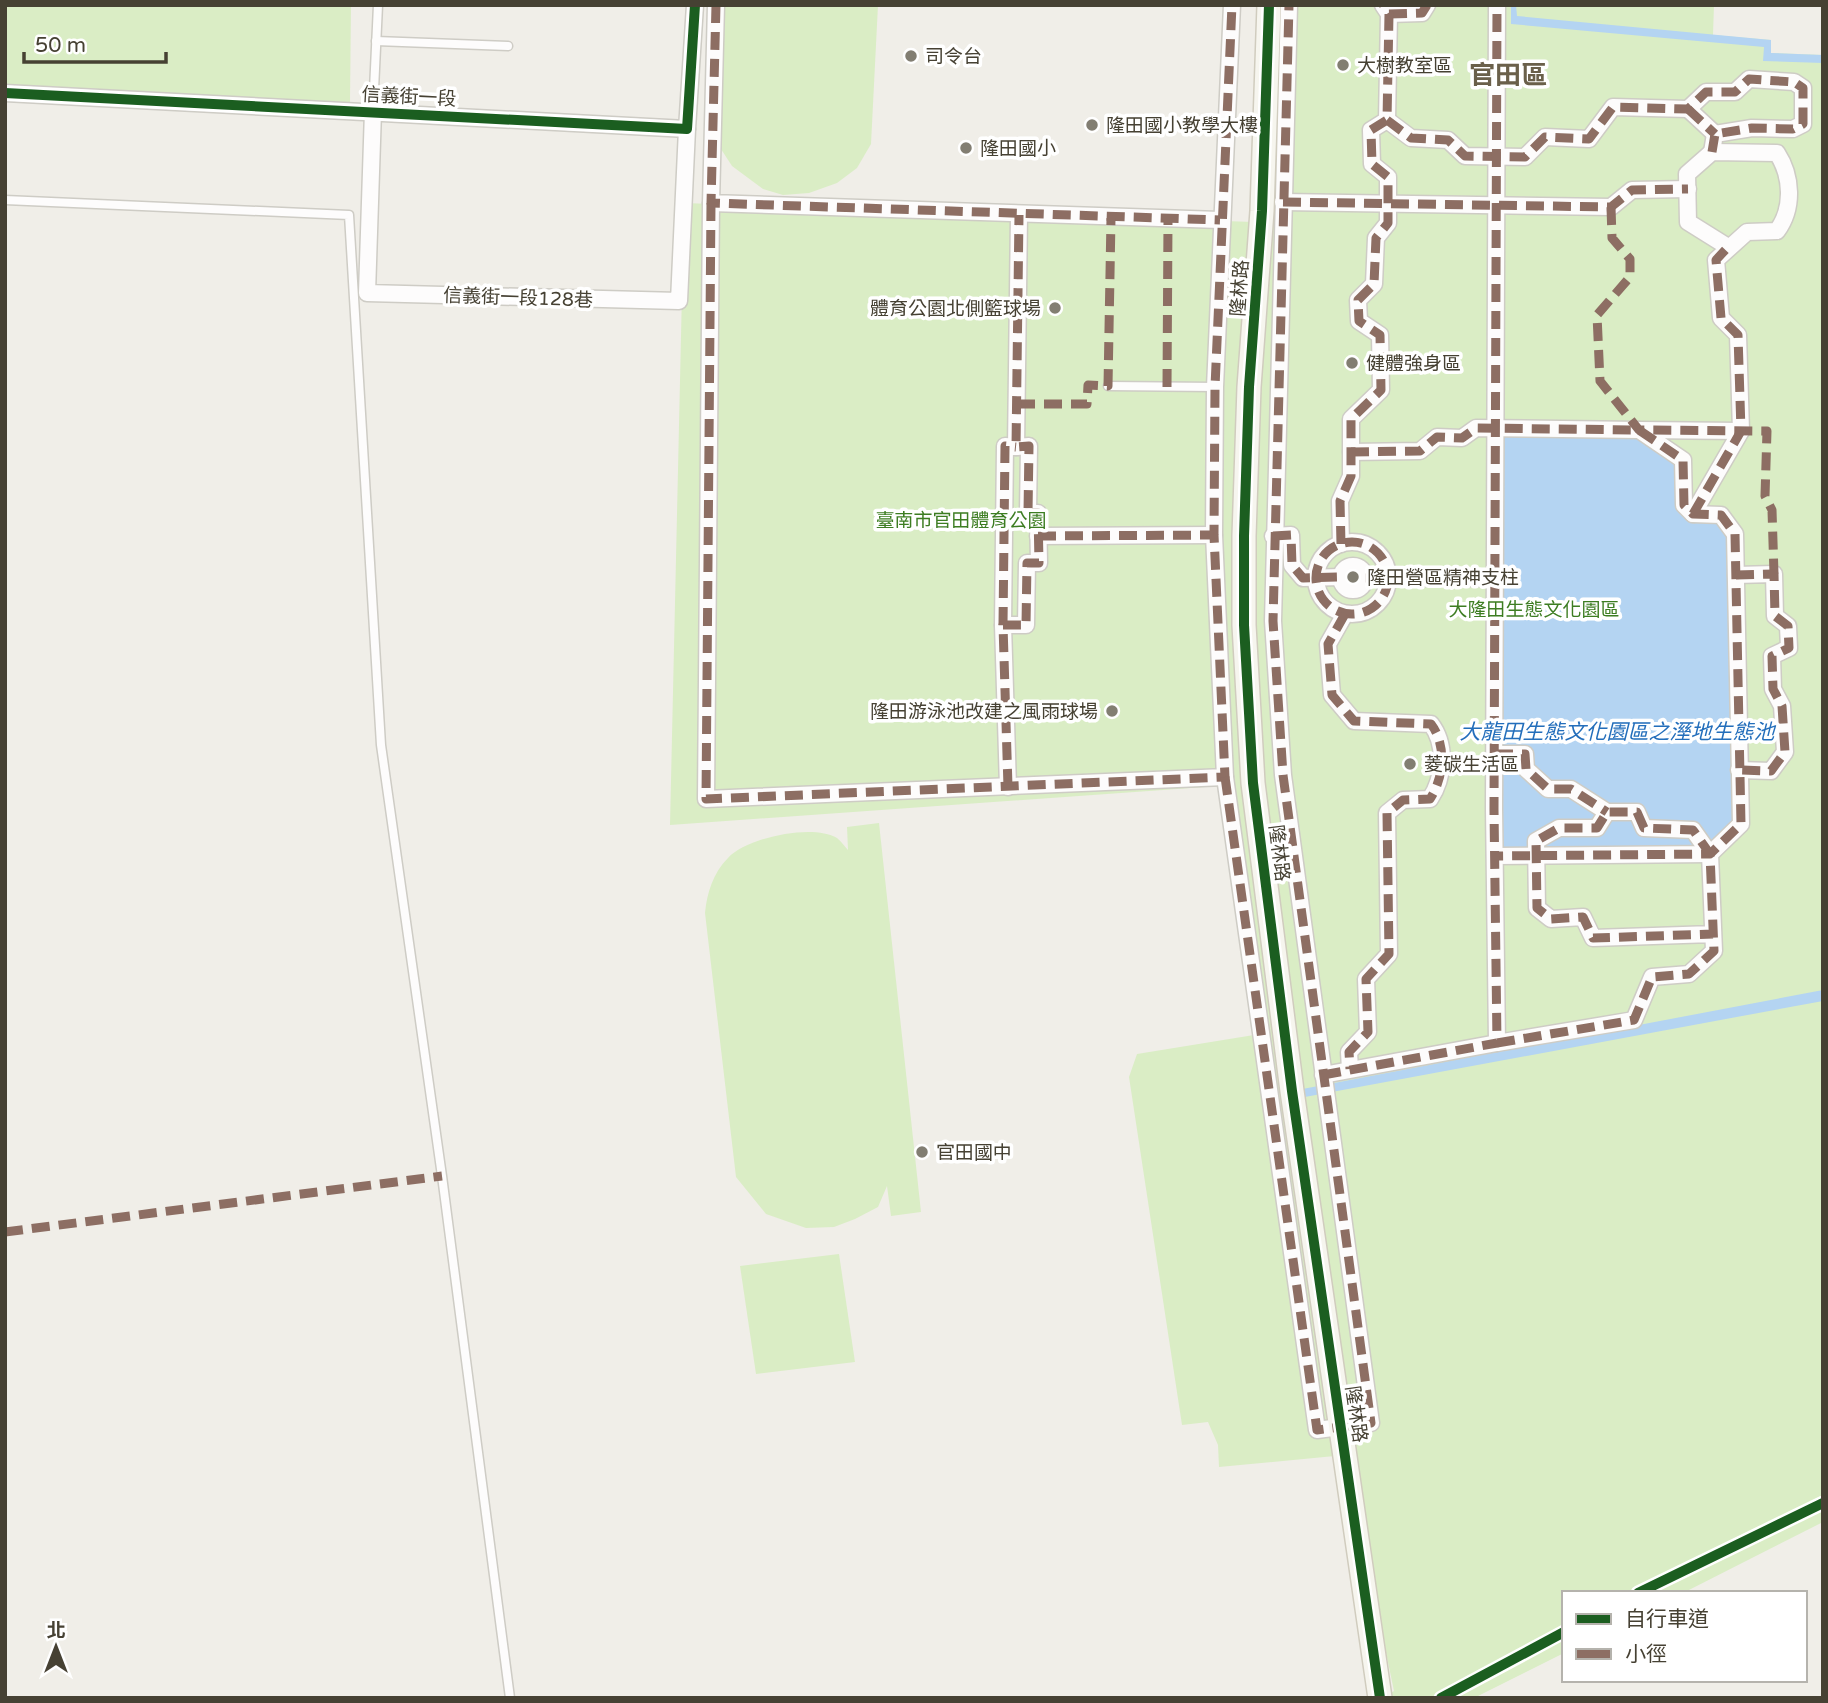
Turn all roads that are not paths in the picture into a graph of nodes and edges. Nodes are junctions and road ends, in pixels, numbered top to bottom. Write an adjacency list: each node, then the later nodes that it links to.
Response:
1 (378, 5): 10 (lane)
2 (695, 5): 16 (street)
3 (716, 5): 23 (street)
4 (1232, 5): 27 (street)
5 (1269, 5): 59 (street, 隆林路)
6 (1289, 5): 22 (street)
7 (1427, 5): 9 (street)
8 (1497, 5): 19 (street)
9 (1386, 10): 15 (street)
10 (376, 41): 11 (lane); 14 (lane)
11 (508, 46)
12 (5, 93): 14 (street, 信義街一段)
13 (1688, 109): 17 (street); 17 (street); 19 (street)
14 (373, 111): 16 (street, 信義街一段); 16 (street, 信義街一段128巷)
15 (1387, 120): 19 (street); 24 (street)
16 (687, 129)
17 (1716, 134): 18 (street)
18 (1712, 152): 20 (street); 28 (street)
19 (1497, 157): 25 (street)
20 (1688, 189): 25 (street); 28 (street)
21 (5, 200): 60 (lane)
22 (1283, 202): 24 (street); 39 (street)
23 (711, 203): 26 (street); 50 (street)
24 (1388, 204): 25 (street); 35 (street)
25 (1496, 205): 31 (street)
26 (1019, 215): 27 (street); 34 (street)
27 (1220, 220): 30 (street)
28 (1728, 247): 33 (street)
29 (1108, 386): 30 (lane)
30 (1215, 387): 37 (street)
31 (1496, 428): 32 (street); 35 (street); 44 (street)
32 (1639, 430): 33 (street); 36 (street)
33 (1741, 431): 36 (street)
34 (1016, 447): 38 (street); 46 (street)
35 (1351, 452): 40 (street)
36 (1693, 514): 41 (street)
37 (1214, 535): 38 (street); 49 (street)
38 (1038, 536): 46 (street)
39 (1273, 536): 42 (street); 58 (street)
40 (1341, 544): 42 (street); 43 (street)
41 (1736, 575): 48 (street); 48 (street)
42 (1316, 578): 43 (street); 45 (street)
43 (1388, 578): 44 (street); 45 (street)
44 (1495, 578): 47 (street)
45 (1345, 614): 57 (street)
46 (1003, 625): 50 (street)
47 (1494, 754): 51 (street); 53 (street)
48 (1739, 770): 52 (street)
49 (1225, 776): 50 (street); 59 (street)
50 (1008, 787)
51 (1607, 812): 52 (street); 54 (street)
52 (1710, 854): 54 (street); 55 (street)
53 (1495, 856): 54 (street); 56 (street)
54 (1537, 856): 55 (street)
55 (1713, 933): 56 (street)
56 (1497, 1043): 57 (street)
57 (1350, 1069): 58 (street)
58 (1323, 1075): 59 (street)
59 (1341, 1426): 61 (street, 隆林路)
60 (510, 1698)
61 (1380, 1698)

